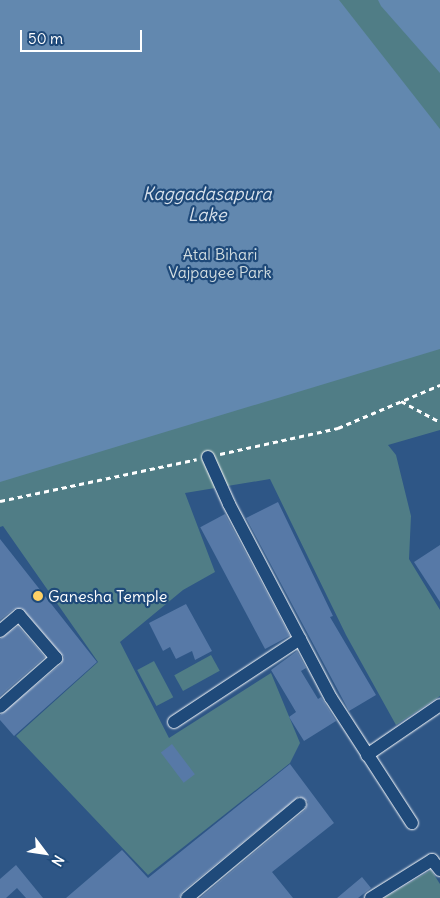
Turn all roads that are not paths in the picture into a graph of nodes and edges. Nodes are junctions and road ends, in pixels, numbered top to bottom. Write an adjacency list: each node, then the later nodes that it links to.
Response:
1 (208, 457): 3 (street)
2 (0, 631): 5 (street)
3 (300, 639): 6 (street); 7 (street)
4 (440, 705): 7 (street)
5 (0, 707)
6 (174, 722)
7 (367, 755): 9 (street)
8 (300, 804): 12 (street)
9 (412, 823)
10 (440, 870): 11 (street)
11 (372, 897)
12 (187, 898)

